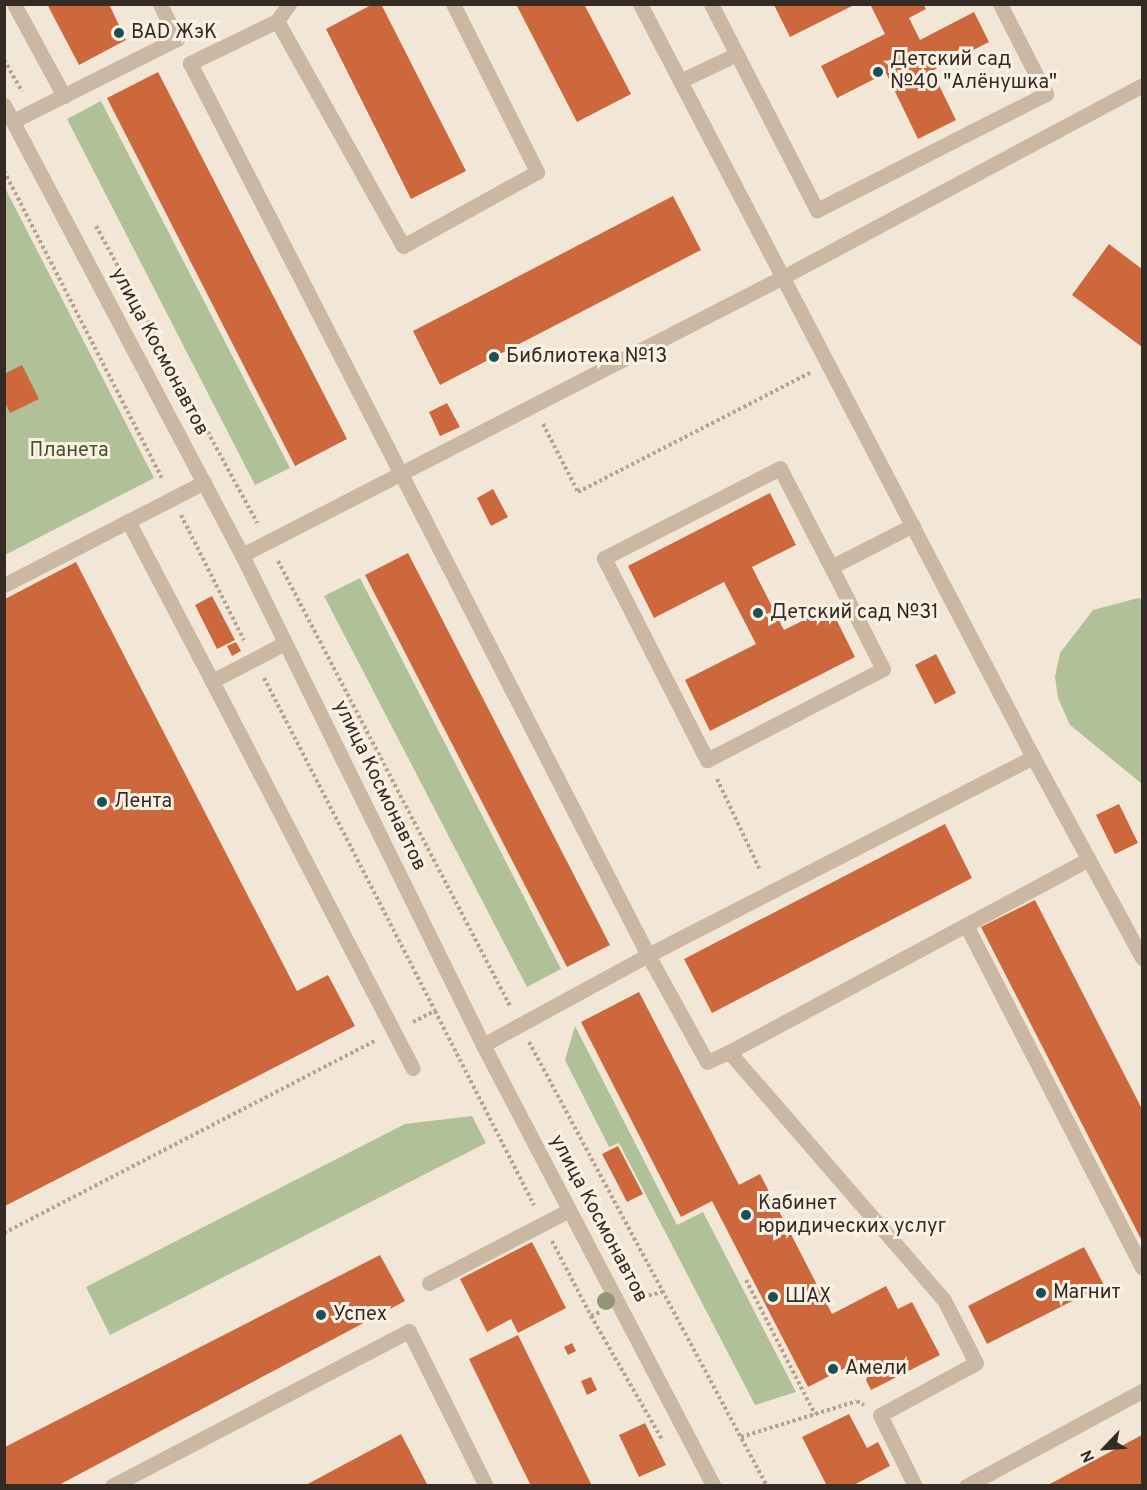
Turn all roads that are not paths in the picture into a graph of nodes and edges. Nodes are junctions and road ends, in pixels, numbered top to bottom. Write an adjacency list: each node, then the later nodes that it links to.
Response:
1 (14, 4): 14 (street)
2 (160, 4): 9 (street)
3 (289, 4): 8 (street)
4 (453, 4): 8 (street)
5 (640, 4): 12 (street)
6 (711, 4): 10 (street)
7 (1000, 4): 10 (street)
8 (277, 21): 11 (street)
9 (177, 39): 11 (street); 14 (street)
10 (737, 54): 12 (street)
11 (190, 63): 18 (street)
12 (680, 81): 17 (street)
13 (1143, 85): 17 (street)
14 (64, 96): 16 (street)
15 (4, 105): 16 (street, улица Космонавтов)
16 (13, 121): 19 (street, улица Космонавтов)
17 (783, 278): 18 (street); 21 (street)
18 (401, 474): 22 (street); 30 (street)
19 (204, 482): 20 (street); 22 (street, улица Космонавтов)
20 (128, 521): 24 (street); 26 (street)
21 (913, 525): 23 (street); 27 (street)
22 (242, 555): 25 (street, улица Космонавтов)
23 (831, 567): 23 (street)
24 (4, 585)
25 (285, 643): 26 (street); 32 (street, улица Космонавтов)
26 (212, 681): 34 (street)
27 (1033, 757): 28 (street); 30 (street)
28 (1089, 859): 29 (street); 31 (street)
29 (966, 925): 33 (street); 36 (street)
30 (648, 955): 32 (street); 33 (street)
31 (1143, 958)
32 (483, 1044): 35 (street, улица Космонавтов)
33 (729, 1052): 42 (street)
34 (413, 1068)
35 (569, 1210): 37 (street); 41 (street, улица Космонавтов)
36 (1143, 1267)
37 (429, 1283)
38 (1143, 1391): 43 (street)
39 (483, 1484): 40 (street)
40 (112, 1485)
41 (714, 1485)
42 (915, 1485)
43 (966, 1485)

